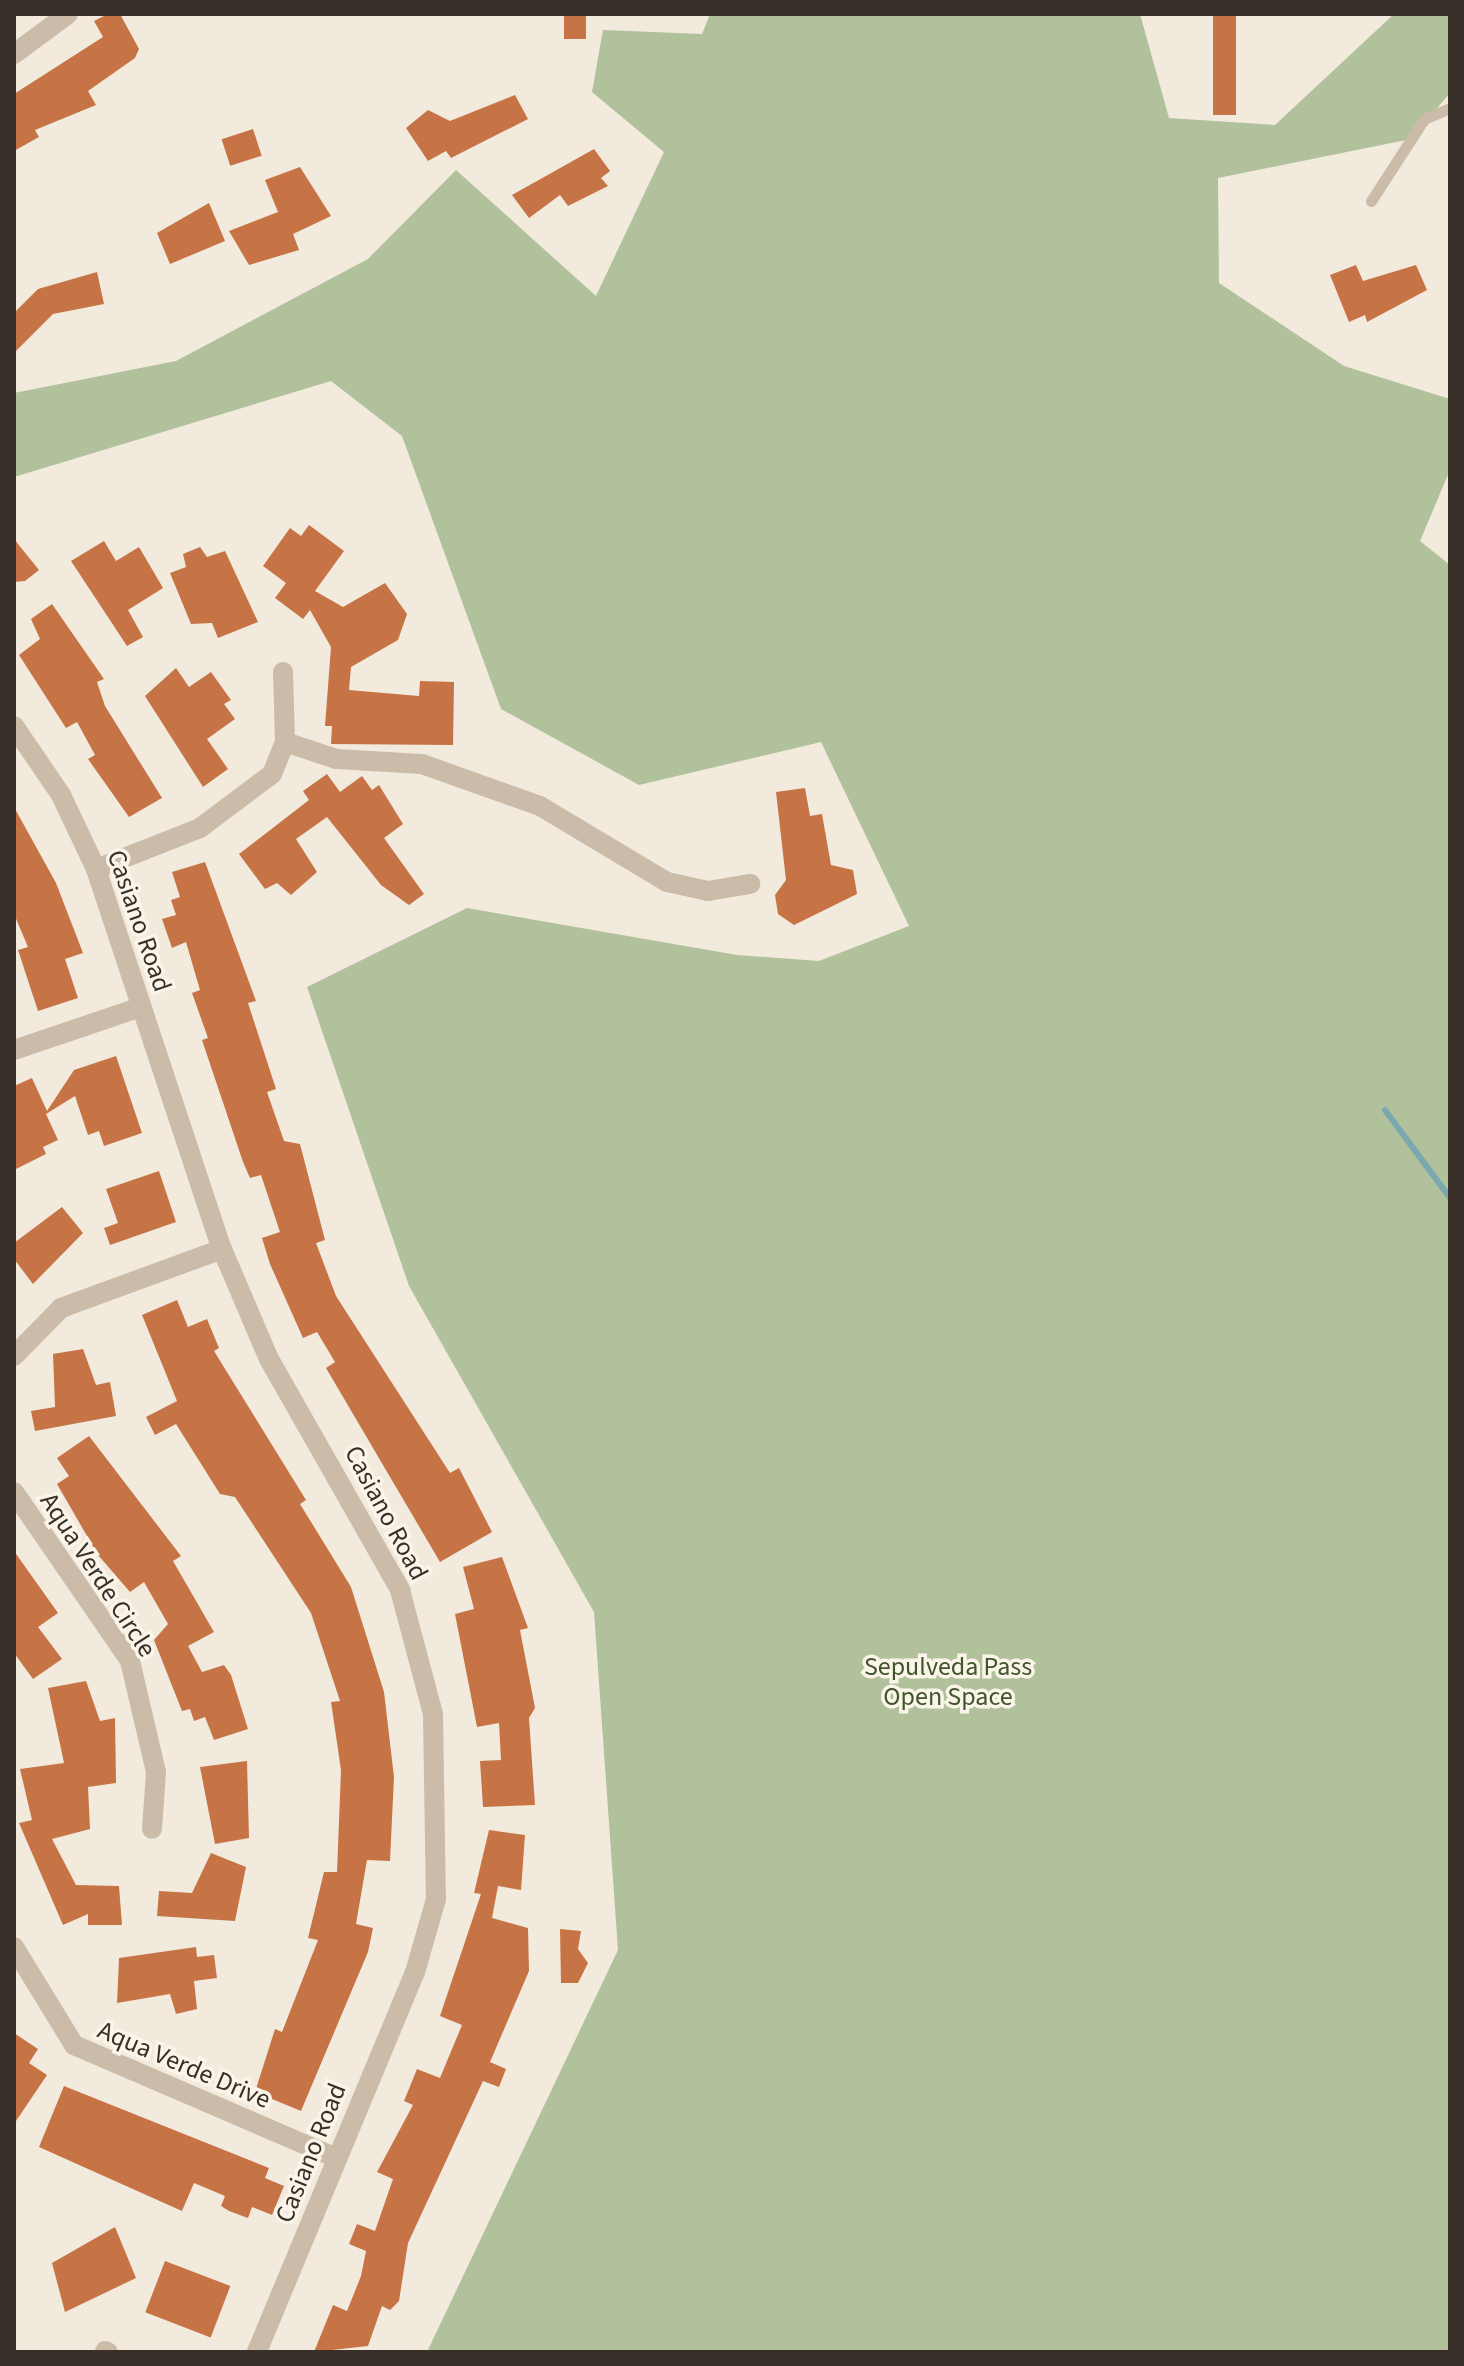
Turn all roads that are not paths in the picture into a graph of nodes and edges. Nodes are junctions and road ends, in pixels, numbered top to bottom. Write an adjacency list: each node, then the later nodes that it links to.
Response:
1 (68, 14): 2 (street)
2 (14, 54)
3 (1450, 108): 4 (lane)
4 (1371, 201)
5 (283, 672): 7 (street)
6 (15, 731): 8 (street, Casiano Road)
7 (285, 742): 8 (street); 9 (street)
8 (96, 869): 10 (street, Casiano Road)
9 (750, 884)
10 (141, 1007): 11 (street); 12 (street, Casiano Road)
11 (14, 1050)
12 (222, 1249): 13 (street); 17 (street, Casiano Road)
13 (14, 1356)
14 (14, 1492): 15 (street, Aqua Verde Circle)
15 (152, 1829)
16 (14, 1947): 17 (street, Aqua Verde Drive)
17 (337, 2158): 18 (street, Casiano Road)
18 (257, 2352)

